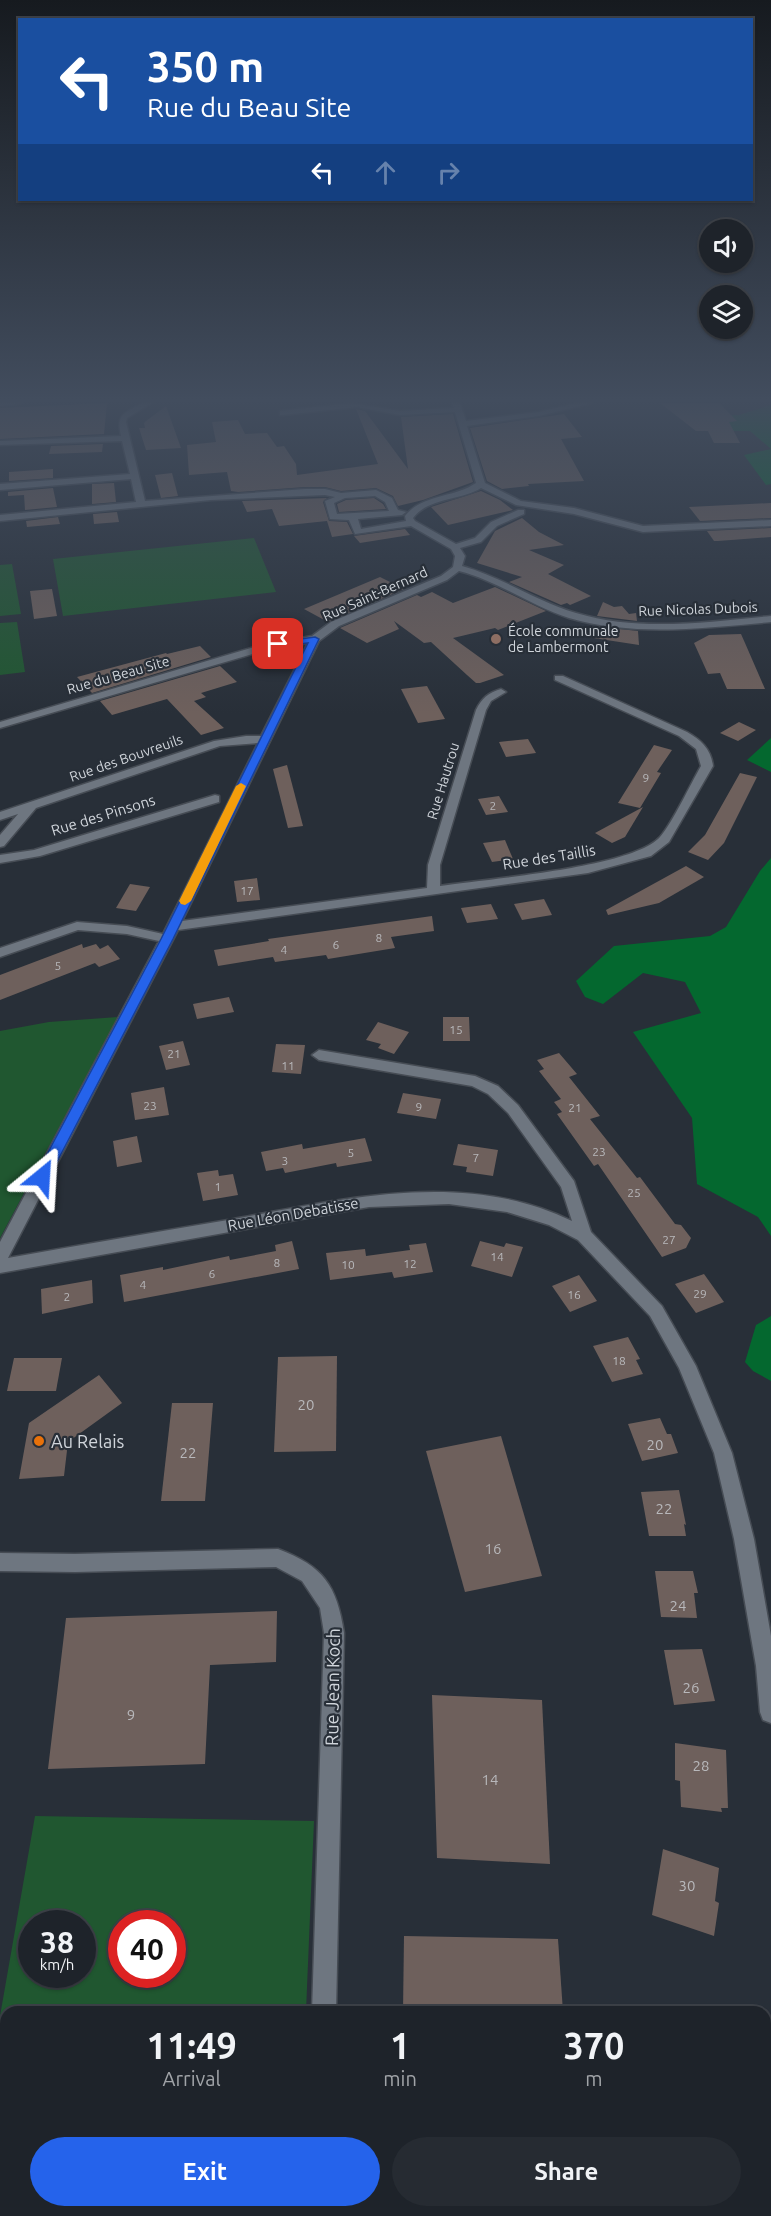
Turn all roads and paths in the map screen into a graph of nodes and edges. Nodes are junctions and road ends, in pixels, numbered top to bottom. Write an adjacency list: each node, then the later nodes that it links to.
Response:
1 (129, 506): 10 (street)
2 (330, 506): 9 (street)
3 (392, 506): 6 (street)
4 (421, 506): 7 (street)
5 (542, 506): 12 (street)
6 (394, 511): 7 (street); 9 (street)
7 (411, 512): 11 (street)
8 (521, 512): 13 (street)
9 (354, 517): 11 (street)
10 (0, 518)
11 (412, 523): 13 (street)
12 (771, 523)
13 (454, 547): 14 (street)
14 (457, 568): 15 (street, Rue Nicolas Dubois); 16 (street, Rue Saint-Bernard)
15 (771, 619)
16 (315, 639): 17 (street); 18 (street, Rue du Beau Site)
17 (308, 652): 18 (street, Rue du Beau Site); 22 (street)
18 (245, 654): 21 (street, Rue du Beau Site)
19 (559, 678): 28 (street, Rue des Taillis)
20 (501, 692): 28 (street, Rue Hautrou)
21 (0, 725)
22 (264, 740): 24 (street, Rue des Bouvreuils); 29 (street)
23 (215, 799): 27 (street, Rue des Pinsons)
24 (31, 806): 25 (street, Rue des Bouvreuils); 26 (street)
25 (0, 816)
26 (0, 843)
27 (0, 859)
28 (434, 890): 29 (street, Rue des Taillis)
29 (169, 933): 30 (street); 33 (street)
30 (0, 953)
31 (319, 1055): 32 (street, Rue Léon Debatisse)
32 (584, 1235): 34 (street, Rue Léon Debatisse); 36 (street, Rue Léon Debatisse)
33 (0, 1258)
34 (0, 1266)
35 (0, 1562): 37 (street, Rue Jean Koch)
36 (771, 1712)
37 (324, 2006)

